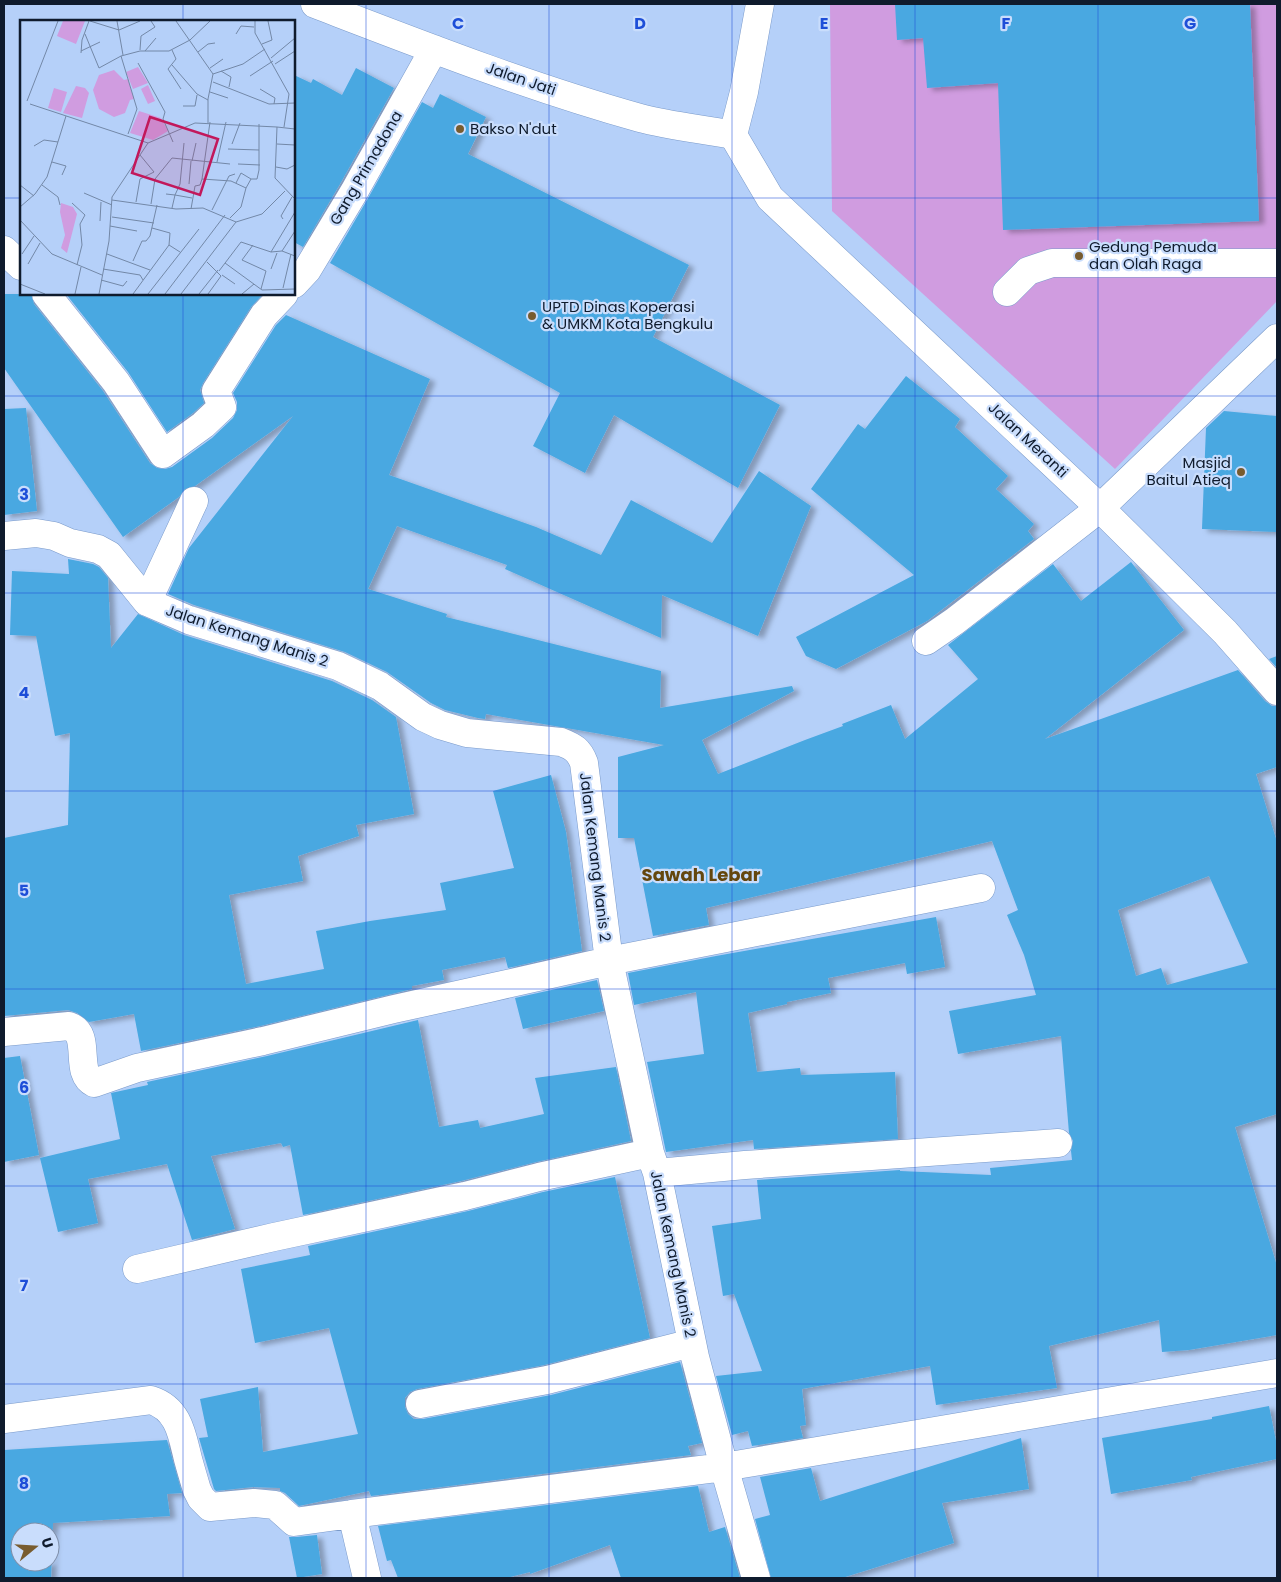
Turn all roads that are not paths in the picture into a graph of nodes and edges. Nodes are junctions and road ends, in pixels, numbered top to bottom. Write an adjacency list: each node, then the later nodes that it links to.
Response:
1 (315, 4): 3 (street, Jalan Jati)
2 (760, 4): 4 (street)
3 (434, 49): 4 (street, Jalan Jati); 8 (street, Gang Primadona)
4 (733, 135): 14 (street, Jalan Meranti)
5 (4, 250): 7 (street)
6 (1277, 263): 9 (street)
7 (20, 265)
8 (295, 283)
9 (1007, 292)
10 (47, 295): 11 (street)
11 (283, 295)
12 (1277, 338): 14 (street)
13 (194, 501): 16 (street)
14 (1100, 508): 17 (street); 18 (street, Jalan Meranti)
15 (4, 536): 16 (street, Jalan Kemang Manis 2)
16 (147, 602): 20 (street, Jalan Kemang Manis 2)
17 (926, 641)
18 (1277, 691)
19 (981, 888): 20 (street)
20 (609, 961): 21 (street); 23 (street, Jalan Kemang Manis 2)
21 (4, 1032)
22 (1058, 1143): 23 (street)
23 (654, 1163): 24 (street); 25 (street, Jalan Kemang Manis 2)
24 (137, 1269)
25 (692, 1343): 27 (street); 29 (street, Jalan Kemang Manis 2)
26 (1277, 1373): 29 (street)
27 (420, 1404)
28 (4, 1419): 30 (street)
29 (724, 1467): 30 (street); 32 (street, Jalan Kemang Manis 2)
30 (352, 1514): 31 (street)
31 (367, 1578)
32 (756, 1578)

